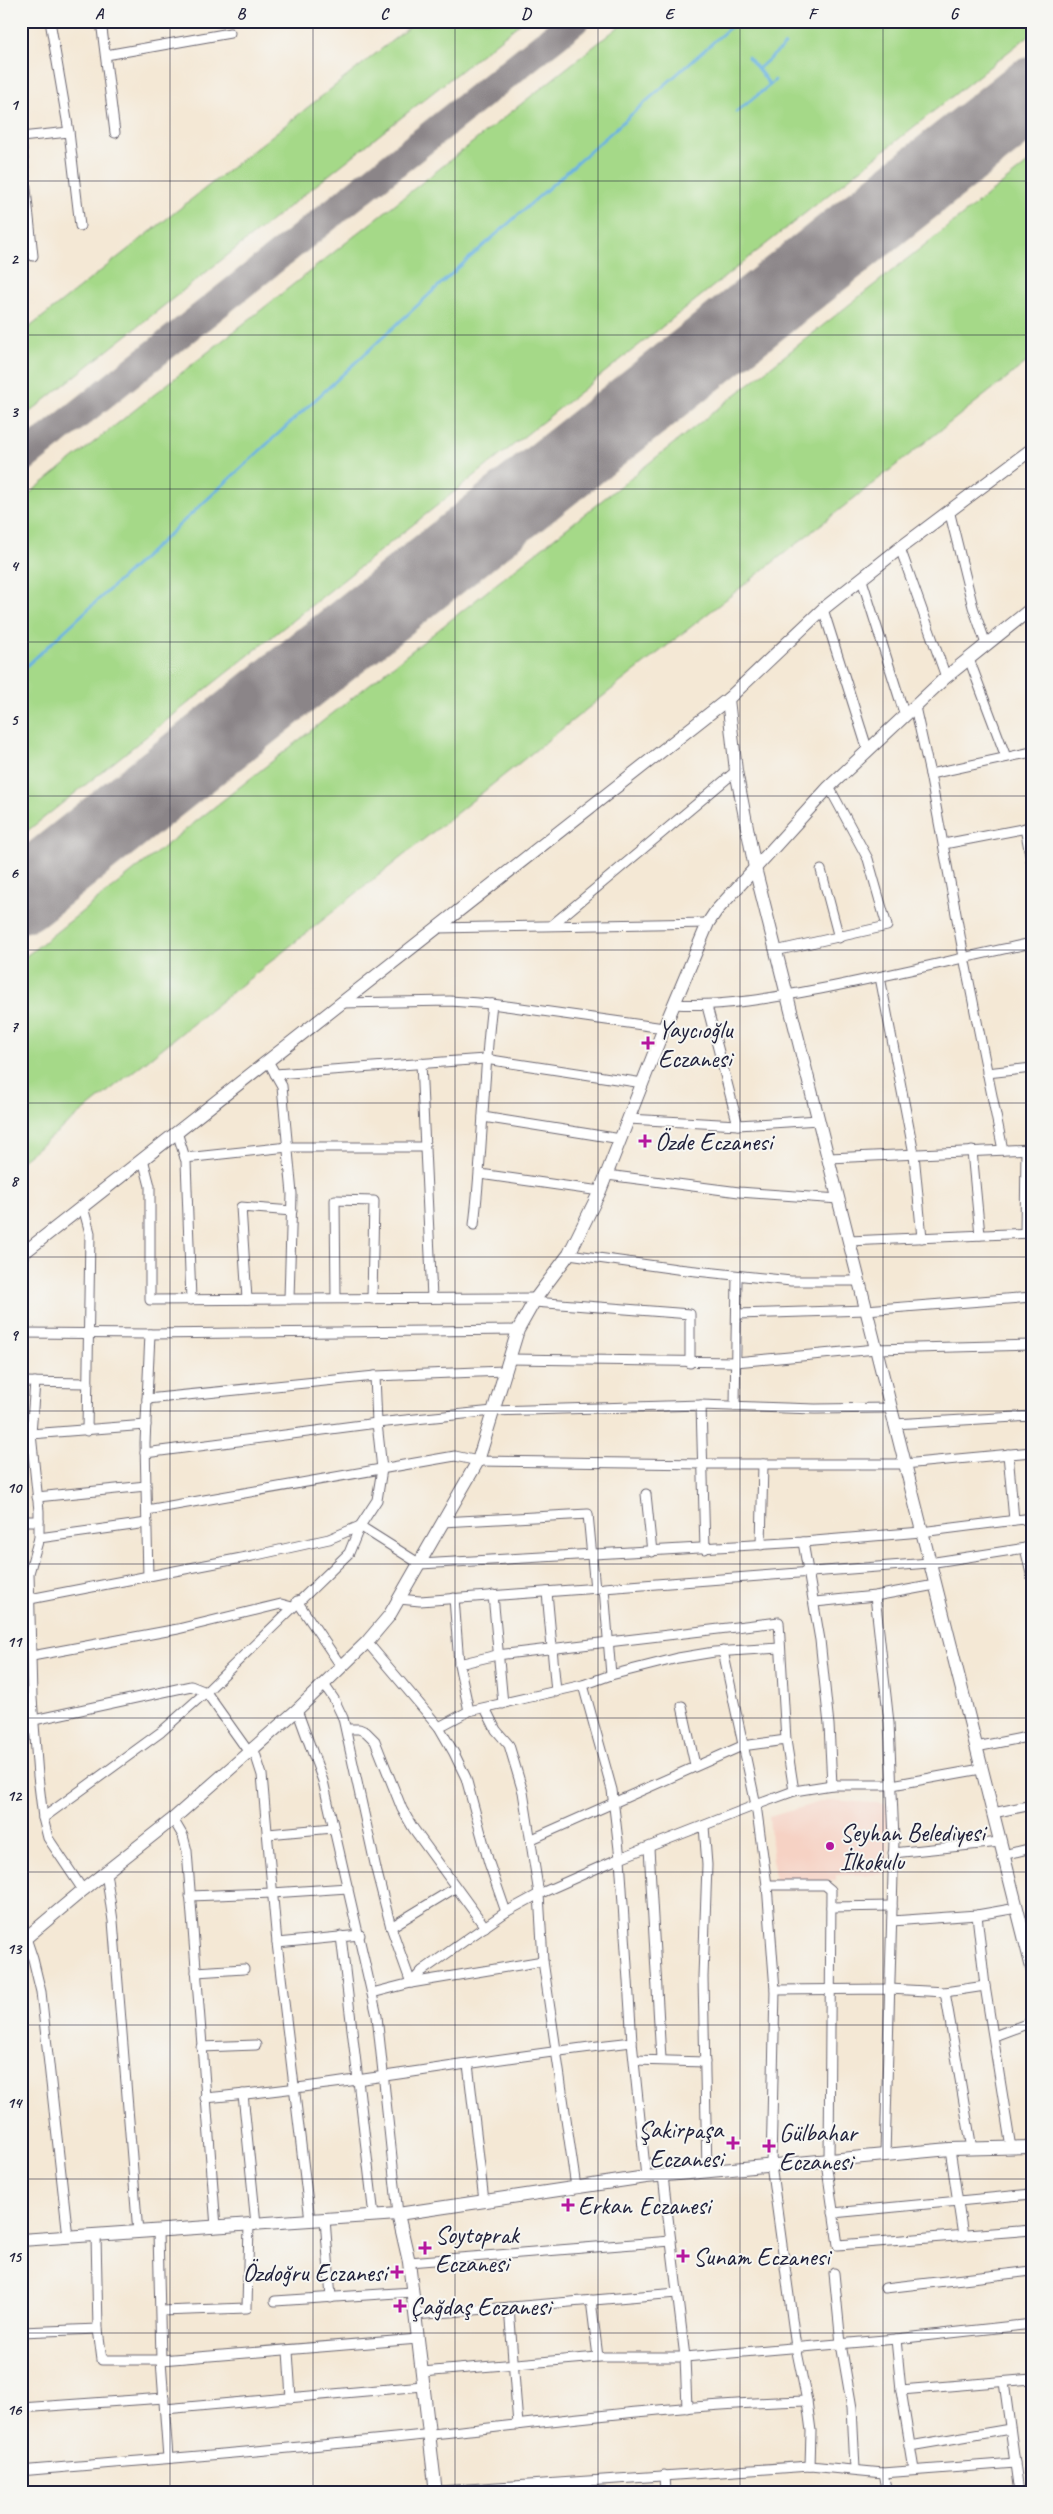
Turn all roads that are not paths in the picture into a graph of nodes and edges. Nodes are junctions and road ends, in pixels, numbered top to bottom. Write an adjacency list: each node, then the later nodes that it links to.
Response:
1 (50, 21): 5 (street)
2 (101, 21): 4 (street)
3 (230, 33): 4 (street)
4 (106, 55): 6 (street)
5 (69, 132): 7 (street); 8 (street)
6 (116, 133)
7 (21, 139): 9 (street)
8 (80, 226)
9 (33, 256)
10 (1032, 449): 11 (main road)
11 (949, 510): 12 (main road); 16 (street)
12 (900, 548): 13 (main road); 18 (street)
13 (862, 580): 15 (main road); 21 (street)
14 (1032, 608): 16 (main road)
15 (823, 609): 19 (main road); 22 (street)
16 (986, 644): 17 (main road)
17 (969, 659): 18 (main road); 24 (street)
18 (946, 677): 20 (main road)
19 (728, 698): 25 (main road); 35 (main road)
20 (915, 707): 21 (main road); 26 (street)
21 (905, 716): 22 (main road)
22 (868, 751): 27 (main road)
23 (1032, 752): 24 (street)
24 (1006, 757): 26 (street)
25 (736, 771): 31 (main road); 34 (street)
26 (930, 774): 29 (street)
27 (829, 787): 31 (main road); 36 (street)
28 (1029, 828): 29 (street); 30 (street)
29 (944, 844): 39 (street)
30 (1032, 865)
31 (755, 868): 33 (main road); 38 (main road)
32 (821, 870): 36 (street)
33 (708, 922): 34 (street); 44 (main road)
34 (552, 925): 35 (street)
35 (437, 928): 42 (main road)
36 (839, 938): 38 (street)
37 (1032, 943): 39 (street)
38 (775, 951): 41 (main road)
39 (964, 957): 40 (street); 51 (street)
40 (880, 977): 41 (street); 65 (street)
41 (787, 995): 45 (street); 56 (main road)
42 (342, 1003): 43 (street); 48 (main road)
43 (492, 1004): 46 (street); 47 (street)
44 (674, 1004): 45 (street); 46 (main road)
45 (706, 1006): 57 (street)
46 (664, 1028): 53 (main road)
47 (485, 1059): 49 (street); 53 (street); 54 (street)
48 (268, 1061): 52 (street); 58 (main road)
49 (421, 1063): 52 (street); 61 (street)
50 (1032, 1068): 51 (street)
51 (987, 1073): 63 (street)
52 (275, 1074): 60 (street)
53 (643, 1083): 55 (main road)
54 (483, 1117): 59 (street); 69 (street)
55 (628, 1119): 57 (street); 59 (main road)
56 (820, 1120): 57 (street); 67 (main road)
57 (738, 1125)
58 (177, 1132): 66 (street); 68 (main road)
59 (620, 1139): 70 (main road)
60 (288, 1147): 61 (street); 66 (street); 74 (street)
61 (424, 1147): 86 (street)
62 (1029, 1149): 63 (street); 76 (street)
63 (1003, 1150): 64 (street)
64 (972, 1151): 65 (street); 77 (street)
65 (914, 1154): 67 (street); 78 (street)
66 (185, 1158): 88 (street)
67 (829, 1158): 72 (main road)
68 (143, 1159): 73 (main road); 88 (street)
69 (480, 1174): 71 (street); 75 (street)
70 (607, 1175): 71 (main road); 72 (street)
71 (600, 1191): 80 (main road)
72 (839, 1199): 79 (main road)
73 (83, 1207): 81 (main road); 96 (street)
74 (292, 1211): 89 (street); 90 (street)
75 (474, 1225)
76 (1028, 1233): 77 (street)
77 (980, 1235): 78 (street)
78 (922, 1238): 79 (street)
79 (849, 1241): 83 (main road)
80 (569, 1254): 82 (street); 91 (main road)
81 (21, 1255)
82 (737, 1276): 83 (street); 93 (street)
83 (859, 1280): 92 (main road)
84 (1032, 1297): 92 (street)
85 (336, 1298): 87 (street); 87 (street); 90 (street)
86 (432, 1298): 87 (street); 91 (street)
87 (372, 1299)
88 (191, 1300): 89 (street)
89 (247, 1300): 90 (street)
90 (289, 1300)
91 (535, 1300): 94 (main road); 101 (street)
92 (866, 1310): 93 (street); 99 (main road)
93 (737, 1314): 100 (street)
94 (518, 1330): 97 (street); 102 (main road)
95 (21, 1333): 96 (street)
96 (90, 1334): 97 (street); 106 (street)
97 (150, 1334): 107 (street)
98 (1032, 1345): 99 (street)
99 (876, 1350): 100 (street); 110 (main road)
100 (736, 1362): 101 (street); 109 (street)
101 (690, 1363): 102 (street)
102 (507, 1365): 103 (street); 111 (main road)
103 (375, 1376): 107 (street); 113 (street)
104 (21, 1382): 105 (street)
105 (35, 1382): 106 (street); 117 (street)
106 (88, 1383): 116 (street)
107 (147, 1399): 115 (street)
108 (701, 1405): 109 (street); 111 (street); 122 (street)
109 (735, 1406): 110 (street)
110 (890, 1408): 114 (main road)
111 (493, 1411): 113 (street); 121 (main road)
112 (1032, 1416): 114 (street)
113 (377, 1423): 119 (street); 125 (street)
114 (894, 1424): 124 (main road)
115 (146, 1425): 116 (street); 119 (street)
116 (86, 1431): 117 (street)
117 (31, 1434): 128 (street)
118 (1032, 1452): 120 (street)
119 (145, 1453): 126 (street)
120 (1008, 1454): 124 (street); 131 (street)
121 (478, 1461): 122 (street); 125 (street); 134 (main road)
122 (703, 1464): 123 (street); 142 (street)
123 (763, 1464): 124 (street); 140 (street)
124 (904, 1464): 137 (main road)
125 (382, 1469): 129 (street); 136 (street)
126 (146, 1486): 128 (street); 129 (street)
127 (646, 1494): 143 (street)
128 (37, 1497): 133 (street)
129 (146, 1510): 135 (street)
130 (1032, 1518): 131 (street)
131 (1014, 1520): 137 (street)
132 (21, 1521): 133 (street)
133 (39, 1521): 138 (street)
134 (442, 1522): 144 (street); 146 (main road)
135 (147, 1523): 138 (street); 149 (street)
136 (360, 1526): 146 (street); 149 (street); 161 (street)
137 (921, 1532): 139 (street); 145 (main road)
138 (39, 1538): 147 (street)
139 (803, 1542): 140 (street); 148 (street)
140 (761, 1545): 142 (street)
141 (1029, 1548): 145 (street); 150 (street)
142 (705, 1549): 143 (street)
143 (652, 1552): 144 (street)
144 (593, 1553): 146 (street); 152 (street)
145 (929, 1562): 148 (street); 151 (main road)
146 (420, 1564): 158 (main road)
147 (25, 1573): 159 (street)
148 (808, 1574): 153 (street); 160 (street)
149 (148, 1577): 159 (street)
150 (1032, 1578)
151 (935, 1586): 156 (street); 187 (main road)
152 (594, 1588): 153 (street); 154 (street)
153 (604, 1588): 163 (street)
154 (547, 1592): 155 (street); 164 (street)
155 (493, 1596): 157 (street); 167 (street)
156 (875, 1596): 160 (street); 192 (street)
157 (454, 1598): 158 (street); 169 (street)
158 (399, 1600): 162 (main road)
159 (25, 1601): 168 (street)
160 (815, 1602): 191 (street)
161 (294, 1604): 168 (street); 170 (street); 174 (street)
162 (367, 1642): 170 (main road); 182 (street)
163 (609, 1642): 164 (street); 165 (street); 171 (street)
164 (551, 1648): 167 (street); 175 (street)
165 (780, 1648): 166 (street); 185 (street)
166 (723, 1651): 171 (street); 186 (street)
167 (497, 1655): 169 (street); 176 (street)
168 (32, 1656): 181 (street)
169 (459, 1664): 180 (street)
170 (341, 1666): 172 (main road)
171 (611, 1675): 173 (street)
172 (323, 1683): 179 (main road); 183 (street)
173 (583, 1686): 175 (street); 194 (street)
174 (206, 1692): 181 (street); 188 (street); 198 (street)
175 (556, 1692): 176 (street)
176 (503, 1704): 178 (street)
177 (682, 1706): 189 (street)
178 (484, 1708): 180 (street); 203 (street)
179 (297, 1710): 188 (main road); 201 (street)
180 (469, 1711): 182 (street)
181 (34, 1720): 198 (street)
182 (439, 1727): 221 (street)
183 (346, 1729): 213 (street); 225 (street)
184 (1032, 1736): 187 (street)
185 (786, 1740): 186 (street); 193 (street)
186 (742, 1746): 189 (street); 195 (street)
187 (976, 1746): 190 (main road)
188 (251, 1749): 199 (main road); 202 (street)
189 (695, 1765): 194 (street)
190 (982, 1769): 192 (street); 197 (main road)
191 (832, 1785): 192 (street); 193 (street)
192 (892, 1785): 207 (street)
193 (794, 1791): 195 (street)
194 (612, 1804): 203 (street); 209 (street)
195 (756, 1805): 200 (street); 211 (street)
196 (1032, 1806): 197 (street)
197 (993, 1813): 204 (main road)
198 (42, 1818): 214 (street)
199 (173, 1819): 210 (main road); 217 (street)
200 (704, 1826): 205 (street); 250 (street)
201 (333, 1828): 202 (street); 212 (street)
202 (268, 1834): 215 (street)
203 (532, 1839): 216 (street)
204 (1000, 1842): 207 (street); 208 (main road)
205 (649, 1848): 209 (street); 248 (street)
206 (1032, 1848): 208 (street)
207 (893, 1853): 218 (street)
208 (1003, 1854): 220 (main road)
209 (620, 1858): 216 (street); 244 (street)
210 (106, 1872): 214 (main road); 280 (street)
211 (767, 1886): 219 (street); 239 (street)
212 (348, 1888): 215 (street); 227 (street)
213 (455, 1888): 225 (street); 226 (street)
214 (83, 1890): 229 (main road)
215 (272, 1894): 217 (street); 230 (street)
216 (539, 1894): 221 (street); 231 (street)
217 (190, 1896): 234 (street)
218 (892, 1906): 219 (street); 223 (street)
219 (831, 1907): 237 (street)
220 (1017, 1908): 222 (street); 233 (main road)
221 (506, 1912): 226 (street)
222 (977, 1915): 223 (street); 236 (street)
223 (892, 1921): 238 (street)
224 (21, 1923): 229 (street)
225 (391, 1927): 235 (street)
226 (485, 1927): 235 (street)
227 (360, 1935): 228 (street); 241 (street)
228 (340, 1936): 230 (street); 253 (street)
229 (23, 1940): 283 (street)
230 (277, 1944): 254 (street)
231 (543, 1961): 235 (street); 247 (street)
232 (244, 1968): 234 (street)
233 (1032, 1968)
234 (196, 1972): 246 (street)
235 (411, 1983): 241 (street)
236 (985, 1986): 240 (street); 243 (street)
237 (830, 1989): 238 (street); 239 (street); 262 (street)
238 (889, 1989): 240 (street); 261 (street)
239 (775, 1990): 263 (street)
240 (945, 1992): 260 (street)
241 (372, 1993): 252 (street)
242 (1032, 2022): 243 (street)
243 (994, 2036): 258 (street)
244 (632, 2042): 247 (street); 249 (street)
245 (256, 2045): 246 (street)
246 (201, 2047): 256 (street)
247 (557, 2050): 251 (street); 267 (street)
248 (661, 2059): 249 (street); 250 (street)
249 (634, 2060): 266 (street)
250 (705, 2062): 264 (street)
251 (468, 2064): 252 (street); 270 (street)
252 (384, 2077): 253 (street); 272 (street)
253 (359, 2080): 254 (street); 273 (street)
254 (295, 2088): 255 (street); 275 (street)
255 (243, 2094): 256 (street); 276 (street)
256 (205, 2098): 277 (street)
257 (1032, 2147): 258 (main road)
258 (1011, 2148): 260 (main road)
259 (950, 2149): 260 (main road); 261 (main road); 269 (street)
260 (972, 2149)
261 (885, 2155): 262 (main road)
262 (828, 2161): 263 (main road); 271 (street)
263 (771, 2165): 264 (main road); 304 (street)
264 (707, 2172): 265 (main road)
265 (663, 2176): 266 (main road); 285 (street)
266 (646, 2177): 267 (main road)
267 (576, 2187): 270 (main road)
268 (1032, 2194): 269 (street)
269 (958, 2200): 271 (street); 282 (street)
270 (484, 2201): 272 (main road)
271 (833, 2212): 282 (street)
272 (398, 2214): 273 (main road); 286 (main road)
273 (374, 2216): 274 (main road)
274 (325, 2219): 275 (main road); 292 (street)
275 (310, 2220): 276 (main road)
276 (252, 2225): 277 (main road); 296 (street)
277 (216, 2227): 279 (main road)
278 (1032, 2230): 282 (street)
279 (158, 2231): 280 (main road); 296 (street)
280 (138, 2233): 281 (main road)
281 (96, 2236): 283 (main road); 299 (street)
282 (963, 2236)
283 (68, 2237): 284 (main road)
284 (21, 2240)
285 (671, 2241): 286 (street); 291 (street)
286 (409, 2262): 290 (main road)
287 (1032, 2271): 289 (street)
288 (834, 2273): 303 (street)
289 (885, 2288)
290 (412, 2292): 292 (street); 297 (main road)
291 (677, 2293): 293 (street); 307 (street)
292 (331, 2298): 294 (street)
293 (592, 2300): 295 (street); 306 (street)
294 (275, 2301)
295 (509, 2307): 297 (street); 309 (street)
296 (161, 2311): 308 (street)
297 (415, 2315): 302 (main road)
298 (1032, 2324): 301 (street)
299 (98, 2329): 300 (street); 308 (street)
300 (21, 2332)
301 (896, 2338): 303 (street); 314 (street)
302 (418, 2339): 305 (street); 310 (main road)
303 (841, 2344): 304 (street); 328 (street)
304 (796, 2348): 307 (street); 317 (street)
305 (288, 2351): 308 (street); 316 (street)
306 (598, 2357): 307 (street); 309 (street)
307 (685, 2357): 319 (street)
308 (161, 2360): 315 (street)
309 (514, 2364): 310 (street); 321 (street)
310 (422, 2372): 313 (main road)
311 (1032, 2379): 312 (street)
312 (1004, 2382): 314 (street); 322 (street)
313 (423, 2386): 316 (street); 323 (main road)
314 (901, 2390): 324 (street)
315 (164, 2398): 318 (street); 320 (street)
316 (291, 2398): 320 (street)
317 (807, 2401): 319 (street); 327 (street)
318 (21, 2408)
319 (687, 2408): 321 (street)
320 (164, 2409): 325 (street)
321 (518, 2424): 323 (street)
322 (1010, 2429): 324 (street); 326 (street)
323 (429, 2434): 325 (street); 333 (main road)
324 (910, 2446): 329 (street)
325 (168, 2458): 330 (street)
326 (1015, 2463): 329 (street); 337 (street)
327 (810, 2466): 328 (street); 332 (street)
328 (855, 2469): 331 (street)
329 (914, 2470): 331 (street)
330 (21, 2471)
331 (883, 2473): 336 (street)
332 (664, 2475): 333 (street); 335 (street)
333 (436, 2492): 334 (street)
334 (410, 2493)
335 (665, 2493)
336 (886, 2493)
337 (1019, 2493)

